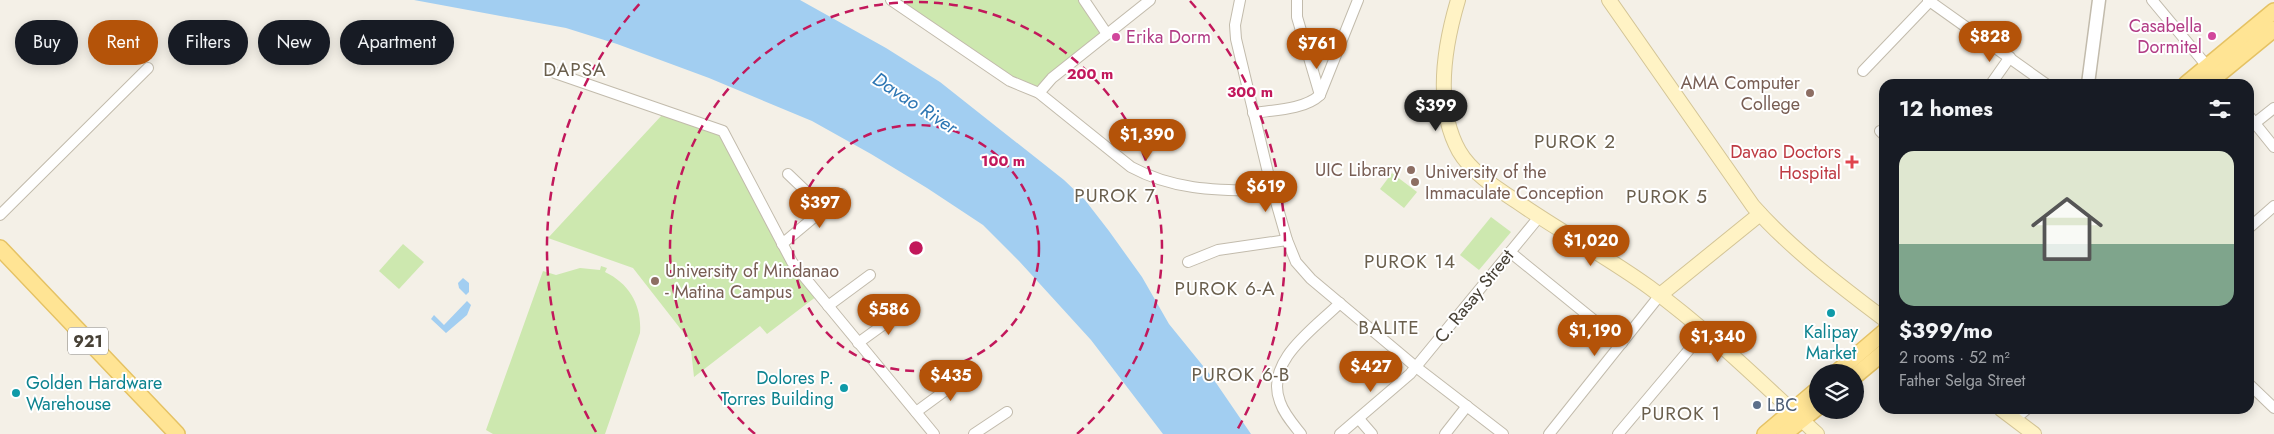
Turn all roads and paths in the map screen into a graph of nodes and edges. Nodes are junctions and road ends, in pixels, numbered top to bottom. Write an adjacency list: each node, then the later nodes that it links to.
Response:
1 (1084, 0): 14 (street)
2 (1150, 0): 14 (street)
3 (1240, 0): 26 (street)
4 (1297, 0): 24 (street)
5 (1358, 0): 24 (street)
6 (1458, 0): 37 (main road)
7 (1609, 0): 35 (main road)
8 (1929, 0): 15 (street); 17 (street)
9 (2099, 0): 22 (street)
10 (2152, 0): 19 (street)
11 (899, 2): 23 (street)
12 (2274, 11): 19 (main road)
13 (2274, 29): 19 (main road)
14 (1107, 34): 23 (street)
15 (2010, 57): 20 (street); 21 (street)
16 (148, 68): 36 (street)
17 (1863, 71)
18 (555, 73): 40 (street)
19 (2213, 77)
20 (1995, 79)
21 (2039, 79)
22 (2089, 79)
23 (1038, 93): 31 (street)
24 (1320, 95): 26 (street)
25 (2274, 108): 27 (street)
26 (1253, 113): 31 (street)
27 (2254, 119)
28 (2254, 122): 29 (street)
29 (2274, 147)
30 (788, 174): 34 (street)
31 (1272, 191): 39 (street)
32 (842, 194): 34 (street)
33 (2274, 206): 38 (street)
34 (822, 212): 40 (street)
35 (1760, 214): 45 (main road); 49 (main road)
36 (0, 215)
37 (1538, 217): 42 (street, C. Rasay Street); 45 (main road)
38 (2254, 224)
39 (1288, 240): 43 (street); 46 (street)
40 (782, 244): 47 (street)
41 (0, 248): 71 (main road, 921)
42 (1510, 252): 53 (street); 56 (street, C. Rasay Street)
43 (1188, 262)
44 (870, 275): 47 (street)
45 (1660, 295): 50 (main road); 53 (street)
46 (1340, 303): 56 (street); 74 (street)
47 (828, 306): 52 (street)
48 (905, 309): 52 (street)
49 (1879, 315)
50 (1704, 332): 68 (main road); 80 (street)
51 (1879, 336): 55 (main road)
52 (858, 343): 64 (street)
53 (1622, 343): 79 (street)
54 (1879, 356): 57 (main road)
55 (1846, 364)
56 (1416, 367): 61 (street); 69 (street, C. Rasay Street)
57 (1864, 369)
58 (972, 371): 64 (street)
59 (2254, 389): 62 (street)
60 (1809, 401): 68 (main road)
61 (1467, 406): 77 (street); 78 (street)
62 (2274, 408)
63 (1809, 410): 68 (main road)
64 (916, 412): 72 (street)
65 (1007, 412): 73 (street)
66 (2008, 414): 70 (main road)
67 (2021, 414): 70 (street)
68 (1797, 415): 81 (main road); 82 (main road); 83 (main road)
69 (1359, 419): 75 (street, C. Rasay Street); 76 (street)
70 (2015, 419): 84 (main road)
71 (177, 434)
72 (934, 434)
73 (974, 434)
74 (1301, 434)
75 (1340, 434)
76 (1372, 434)
77 (1445, 434)
78 (1504, 434)
79 (1549, 434)
80 (1618, 434)
81 (1765, 434)
82 (1784, 434)
83 (1818, 434)
84 (2034, 434)

